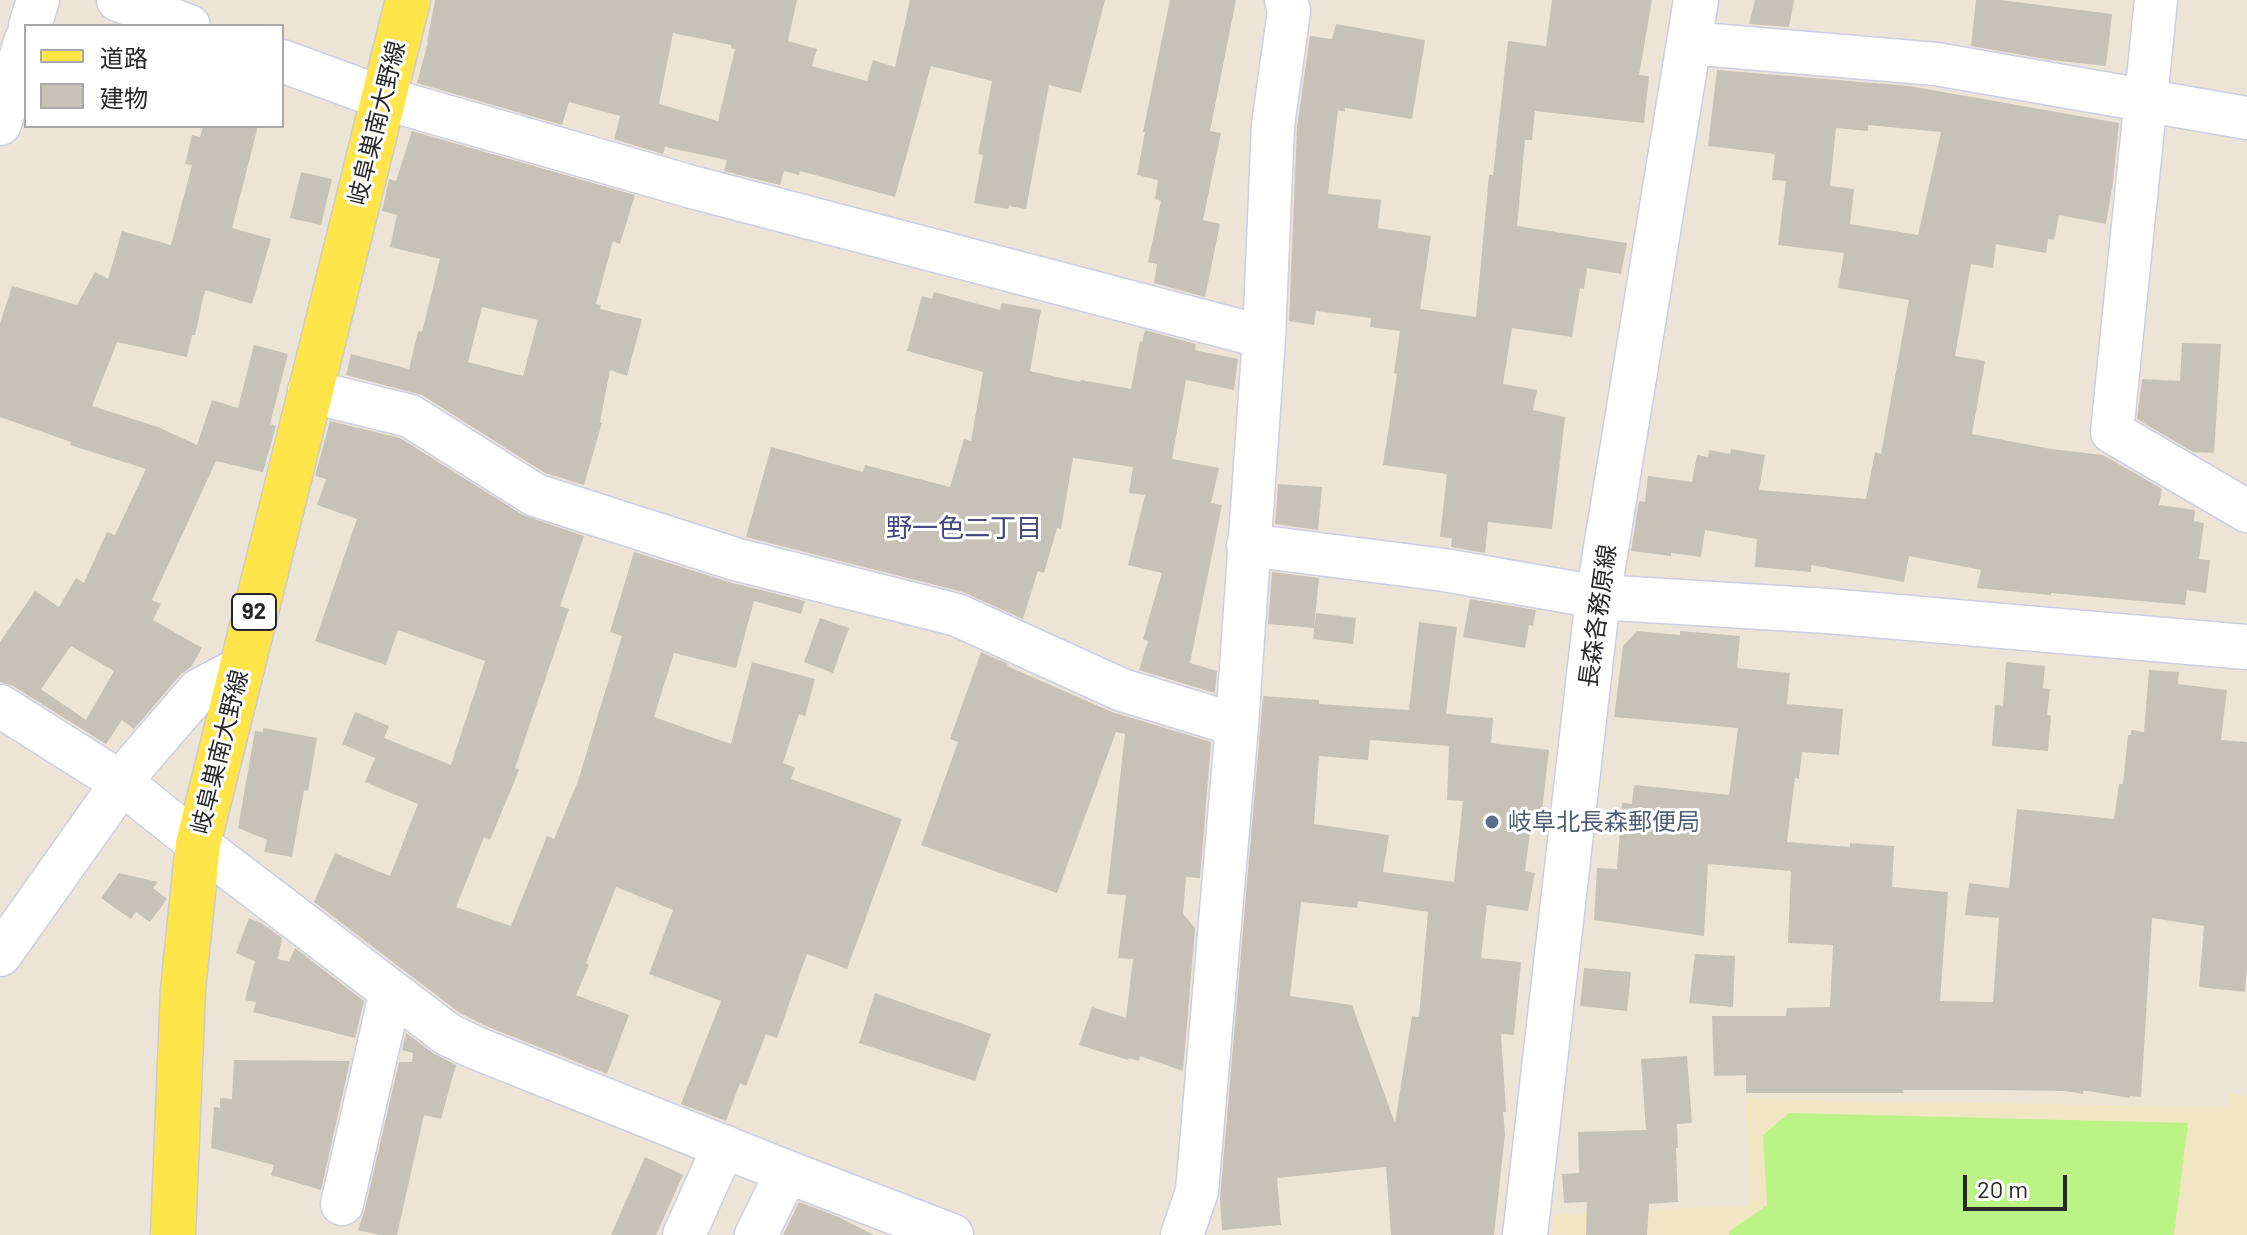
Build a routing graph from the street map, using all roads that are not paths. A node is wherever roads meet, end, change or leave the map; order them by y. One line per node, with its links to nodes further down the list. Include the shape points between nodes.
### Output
1 (38, 0): 7 (street)
2 (118, 0): 8 (street)
3 (408, 0): 12 (main road, 岐阜巣南大野線 / 92)
4 (1286, 0): 16 (street, via 1289,11 1273,125)
5 (1696, 0): 9 (main road, 長森各務原線)
6 (2156, 0): 13 (street)
7 (31, 24)
8 (184, 24)
9 (1689, 43): 13 (street, via 1936,64); 20 (main road, 長森各務原線)
10 (24, 46): 15 (street)
11 (284, 62): 12 (street)
12 (383, 98): 16 (street, via 692,187); 17 (main road, 岐阜巣南大野線 / 92)
13 (2146, 99): 14 (street); 18 (street, via 2112,432)
14 (2247, 118)
15 (0, 124)
16 (1264, 337): 19 (street)
17 (309, 391): 22 (main road, 岐阜巣南大野線 / 92); 24 (street, via 410,416 535,495 735,559 957,615 1122,690)
18 (2247, 511)
19 (1248, 545): 20 (street, via 1444,570); 24 (street)
20 (1598, 597): 21 (main road); 37 (main road, 長森各務原線)
21 (2247, 647)
22 (241, 668): 25 (street, via 199,690); 26 (main road, 岐阜巣南大野線 / 92)
23 (0, 706): 25 (street)
24 (1237, 725): 36 (street, via 1197,1191)
25 (122, 783): 26 (street); 27 (street)
26 (198, 844): 28 (street); 32 (main road, 岐阜巣南大野線 / 92, via 183,990)
27 (0, 955)
28 (391, 991): 29 (street, via 447,1034 476,1048); 31 (street)
29 (724, 1146): 30 (street); 33 (street)
30 (787, 1172): 34 (street); 35 (street)
31 (342, 1204)
32 (173, 1235)
33 (684, 1235)
34 (756, 1235)
35 (952, 1235)
36 (1182, 1235)
37 (1525, 1235)

